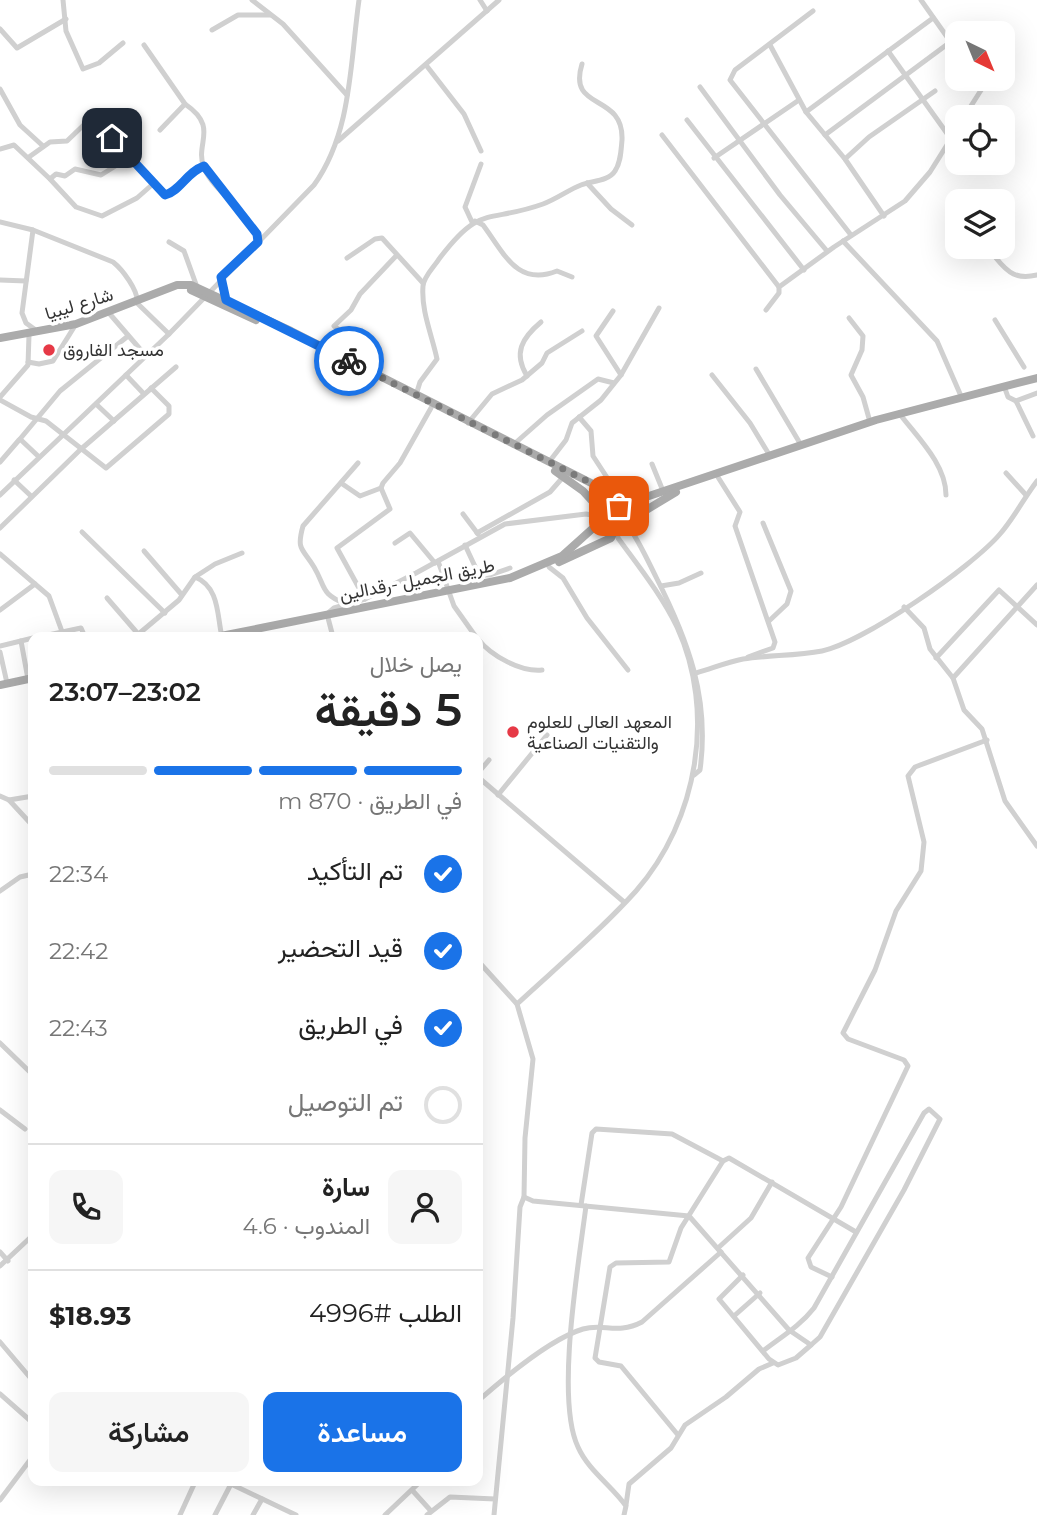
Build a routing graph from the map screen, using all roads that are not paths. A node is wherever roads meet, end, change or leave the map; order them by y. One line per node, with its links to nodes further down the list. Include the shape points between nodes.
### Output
1 (63, 0): 11 (street)
2 (252, 0): 9 (street)
3 (359, 0): 26 (street)
4 (480, 0): 7 (street)
5 (499, 0): 7 (street)
6 (921, 0): 10 (street)
7 (487, 11): 21 (street)
8 (813, 11): 17 (street)
9 (273, 15): 13 (street, via 238,15); 26 (street)
10 (933, 18): 14 (street); 19 (street)
11 (66, 19): 12 (street, via 17,48); 15 (street, via 66,31 84,70)
12 (0, 29)
13 (212, 30)
14 (945, 37)
15 (123, 43)
16 (144, 46): 30 (street)
17 (770, 46): 28 (street); 33 (street, via 736,70 730,80)
18 (945, 46): 22 (street)
19 (888, 51): 22 (street); 31 (street)
20 (582, 64): 54 (street, via 579,79 583,90 593,102 615,113 622,127 615,171)
21 (426, 65): 36 (street); 44 (street, via 464,114)
22 (905, 76): 29 (street); 38 (street)
23 (700, 88): 39 (street)
24 (0, 89): 27 (street)
25 (935, 91): 29 (street)
26 (347, 95): 40 (street)
27 (2, 100): 41 (street)
28 (799, 100): 31 (street); 33 (street)
29 (922, 100): 35 (street); 49 (street)
30 (185, 104): 34 (street); 51 (street, via 201,119)
31 (806, 112): 38 (street)
32 (687, 120): 48 (street)
33 (765, 124): 39 (street); 60 (street)
34 (160, 130)
35 (945, 131)
36 (348, 134): 40 (street); 45 (street)
37 (662, 135): 76 (street)
38 (825, 135): 49 (street)
39 (739, 141): 48 (street); 64 (street)
40 (337, 142): 45 (street)
41 (43, 146): 46 (street); 47 (street, via 67,141 92,117)
42 (945, 148): 55 (street, via 918,187)
43 (0, 149): 46 (street, via 15,145)
44 (481, 151)
45 (332, 153): 63 (street, via 307,195)
46 (29, 157): 52 (street)
47 (130, 157): 52 (street, via 101,176 75,169); 53 (street)
48 (714, 158): 68 (street)
49 (845, 159): 55 (street)
50 (481, 164): 56 (street, via 465,207)
51 (204, 166): 53 (street, via 167,196); 63 (street, via 250,222)
52 (50, 179): 53 (street, via 76,208 102,216)
53 (154, 183)
54 (587, 183): 56 (street, via 543,204); 58 (street)
55 (884, 216): 60 (street)
56 (473, 221): 71 (street, via 483,225 519,271 537,277 557,271); 74 (street, via 451,241)
57 (0, 222): 59 (street)
58 (632, 225)
59 (33, 230): 73 (street); 80 (street, via 113,262)
60 (851, 235): 61 (street)
61 (843, 241): 64 (street); 111 (street, via 937,341)
62 (169, 242): 75 (street, via 184,251)
63 (258, 242): 70 (street)
64 (827, 251): 68 (street)
65 (396, 256): 66 (street, via 380,238); 74 (street); 96 (street, via 334,326 351,340)
66 (347, 258)
67 (997, 259): 69 (street, via 1011,275)
68 (804, 270): 76 (street)
69 (1037, 275)
70 (221, 277): 78 (street); 79 (street)
71 (572, 277)
72 (0, 280): 73 (street)
73 (26, 281): 90 (street, via 22,313 27,324)
74 (423, 284): 110 (street, via 426,321 437,359)
75 (197, 287): 77 (main road, via 184,284); 78 (main road)
76 (779, 287): 82 (street)
77 (164, 291): 78 (main road); 80 (main road, شارع ليبيا)
78 (205, 294): 79 (main road); 91 (street); 115 (main road)
79 (226, 300): 96 (main road)
80 (138, 303): 84 (main road, شارع ليبيا); 91 (street)
81 (659, 308): 101 (street)
82 (766, 310)
83 (613, 311): 101 (street, via 596,335)
84 (108, 313): 88 (main road, شارع ليبيا); 93 (street)
85 (849, 318): 121 (street, via 863,336 851,375)
86 (995, 320): 104 (street)
87 (541, 321): 103 (street, via 521,344 519,358)
88 (76, 324): 90 (main road, شارع ليبيا); 97 (street, via 53,361)
89 (582, 331): 103 (street, via 547,353)
90 (39, 332): 92 (main road, شارع ليبيا)
91 (169, 334): 95 (street)
92 (29, 335): 94 (main road, شارع ليبيا); 97 (street)
93 (128, 336): 95 (street); 118 (street, via 71,382)
94 (0, 338)
95 (146, 356): 100 (street)
96 (348, 360): 110 (main road)
97 (29, 362): 112 (street)
98 (176, 368): 107 (street)
99 (756, 369): 126 (street)
100 (126, 375): 109 (street); 114 (street)
101 (621, 375): 105 (street)
102 (712, 375): 129 (street)
103 (527, 376): 120 (street, via 492,394)
104 (1036, 379): 106 (main road)
105 (614, 383): 117 (street); 125 (street, via 598,379)
106 (1004, 386): 111 (main road); 113 (street, via 1008,397)
107 (151, 388): 109 (street); 127 (street, via 169,406 169,414 111,466 102,468)
108 (1037, 393): 113 (street)
109 (144, 394): 119 (street)
110 (416, 395): 120 (main road)
111 (961, 396): 116 (main road)
112 (0, 398): 118 (street)
113 (1016, 401): 123 (street)
114 (96, 404): 119 (street); 122 (street)
115 (432, 408): 133 (main road); 140 (street)
116 (899, 413): 121 (main road); 144 (street, via 941,469)
117 (579, 418): 133 (street, via 551,457); 141 (street, via 591,431 593,456 608,479)
118 (35, 419): 122 (street, via 46,421); 124 (street)
119 (114, 421): 127 (street)
120 (468, 422): 125 (main road)
121 (870, 422): 126 (main road)
122 (62, 434): 127 (street); 128 (street)
123 (1033, 436)
124 (19, 440): 128 (street); 130 (street)
125 (513, 445): 133 (main road)
126 (801, 445): 129 (main road)
127 (80, 450): 146 (street)
128 (38, 456): 137 (street)
129 (770, 456): 135 (main road)
130 (0, 462)
131 (358, 463): 139 (street)
132 (652, 464): 142 (street)
133 (552, 467): 136 (main road); 141 (main road)
134 (1006, 473): 145 (street)
135 (718, 475): 142 (main road, طريق الجميل -رقدالين); 153 (main road, طريق الجميل -رقدالين, via 667,496); 183 (street, via 740,512 735,526)
136 (564, 477): 148 (main road); 159 (street, via 550,492)
137 (14, 480): 143 (street); 146 (street)
138 (1037, 481): 145 (street)
139 (341, 483): 140 (street, via 360,496); 177 (street, via 303,526 300,547 325,593)
140 (381, 488): 176 (street, via 390,509 337,548)
141 (601, 488): 147 (main road); 149 (main road)
142 (663, 491): 147 (main road, طريق الجميل -رقدالين)
143 (0, 495)
144 (946, 495)
145 (1026, 495): 179 (street, via 999,536 930,593)
146 (31, 496): 155 (street)
147 (640, 499): 149 (main road, طريق الجميل -رقدالين)
148 (595, 504): 151 (main road); 152 (main road)
149 (621, 510): 152 (main road, طريق الجميل -رقدالين, via 613,511); 153 (main road)
150 (463, 514): 159 (street)
151 (597, 516): 156 (main road); 159 (street, via 512,522)
152 (608, 519): 156 (main road, طريق الجميل -رقدالين); 157 (main road)
153 (628, 523): 157 (main road, طريق الجميل -رقدالين); 171 (street)
154 (763, 523): 183 (street, via 790,591 787,604)
155 (0, 528)
156 (591, 530): 173 (main road, طريق الجميل -رقدالين, via 562,556 537,568)
157 (616, 530): 166 (main road, طريق الجميل -رقدالين, via 611,538); 185 (street)
158 (82, 532): 181 (street)
159 (478, 535): 161 (street)
160 (395, 543): 165 (street, via 410,533)
161 (465, 545): 165 (street); 167 (street, via 479,575)
162 (144, 551): 174 (street)
163 (242, 552): 169 (street)
164 (0, 554): 170 (street)
165 (436, 562): 173 (street); 176 (street)
166 (549, 567): 173 (main road, طريق الجميل -رقدالين, via 510,582); 203 (street, via 563,578)
167 (510, 568)
168 (701, 573): 171 (street)
169 (195, 577): 174 (street); 189 (street, via 207,584)
170 (35, 584): 180 (street); 186 (street, via 50,596)
171 (661, 586): 185 (street)
172 (1037, 586): 178 (street)
173 (450, 593): 182 (main road, طريق الجميل -رقدالين); 193 (street)
174 (182, 595): 181 (street)
175 (107, 598): 187 (street)
176 (365, 598): 177 (street)
177 (347, 604): 182 (street, via 334,608)
178 (1018, 605): 184 (street); 199 (street, via 999,590); 205 (street)
179 (904, 607): 199 (street, via 924,628); 200 (street, via 875,629 825,650)
180 (0, 610)
181 (165, 613): 188 (street)
182 (328, 616): 190 (main road, طريق الجميل -رقدالين); 191 (main road, طريق الجميل -رقدالين); 192 (street)
183 (769, 621): 200 (street, via 774,647)
184 (1037, 625)
185 (679, 627): 204 (street); 212 (street, via 696,699)
186 (62, 632)
187 (134, 632)
188 (142, 632)
189 (222, 632)
190 (244, 632)
191 (261, 632)
192 (332, 632)
193 (472, 632)
194 (28, 639): 195 (street)
195 (21, 641): 197 (street); 201 (street)
196 (483, 643): 202 (street, via 498,657 529,671)
197 (0, 646)
198 (0, 652): 207 (street)
199 (936, 658): 205 (street)
200 (742, 659): 204 (street)
201 (28, 666)
202 (542, 670)
203 (628, 670)
204 (696, 673): 212 (street, via 703,735 700,770)
205 (953, 678): 209 (street, via 962,707)
206 (28, 681): 207 (main road)
207 (2, 685)
208 (547, 735): 214 (street)
209 (987, 740): 219 (street, via 1005,801); 234 (street, via 915,767 908,776 923,842 921,871 896,911 875,970 843,1033 848,1040 904,1060 908,1066)
210 (489, 760): 211 (street)
211 (483, 768)
212 (693, 775): 222 (street, via 662,852)
213 (483, 780): 214 (street)
214 (498, 795): 222 (street)
215 (0, 796): 217 (street)
216 (28, 797): 217 (street)
217 (9, 800): 218 (street)
218 (28, 821)
219 (1037, 846)
220 (28, 875): 221 (street)
221 (0, 891)
222 (624, 902): 224 (street)
223 (483, 967): 224 (street)
224 (517, 1004): 231 (street, via 533,1059)
225 (0, 1045): 226 (street)
226 (28, 1072)
227 (0, 1110): 228 (street)
228 (25, 1129)
229 (723, 1161): 230 (street, via 733,1159); 232 (street, via 672,1134 596,1129); 233 (street)
230 (772, 1182): 234 (street); 237 (street, via 751,1218)
231 (524, 1197): 232 (street, via 533,1202); 252 (street)
232 (584, 1205): 233 (street); 247 (street)
233 (689, 1216): 237 (street); 245 (street, via 669,1262 610,1267)
234 (833, 1220): 235 (street); 242 (street, via 808,1258 811,1267)
235 (856, 1233): 242 (street); 249 (street, via 926,1110 936,1112 940,1119 904,1190 820,1337)
236 (28, 1240): 239 (street)
237 (720, 1250): 241 (street); 245 (street, via 642,1322 629,1329)
238 (0, 1252): 239 (street)
239 (8, 1261): 240 (street)
240 (0, 1266)
241 (743, 1275): 243 (street); 244 (street, via 719,1294)
242 (832, 1277): 246 (street, via 803,1323)
243 (760, 1293): 244 (street); 246 (street)
244 (734, 1316): 250 (street)
245 (599, 1328): 247 (street); 257 (street, via 597,1360 621,1366)
246 (789, 1330): 249 (street); 250 (street)
247 (572, 1334): 252 (street); 267 (street, via 567,1394 574,1438 586,1460)
248 (0, 1342): 253 (street)
249 (810, 1345): 251 (street, via 786,1363)
250 (763, 1351): 251 (street)
251 (774, 1363): 257 (street, via 696,1414)
252 (508, 1374): 255 (street); 265 (street)
253 (28, 1375)
254 (0, 1394): 256 (street)
255 (483, 1396)
256 (28, 1419)
257 (678, 1435): 267 (street, via 671,1448 629,1484)
258 (28, 1463): 266 (street)
259 (193, 1486): 269 (street)
260 (226, 1486): 270 (street)
261 (236, 1486): 264 (street)
262 (416, 1486): 263 (street)
263 (412, 1490): 268 (street); 273 (street)
264 (262, 1499): 271 (street); 272 (street)
265 (495, 1499): 268 (street, via 450,1497); 274 (street)
266 (0, 1500)
267 (626, 1506): 275 (street)
268 (429, 1513)
269 (180, 1515)
270 (215, 1515)
271 (253, 1515)
272 (296, 1515)
273 (385, 1515)
274 (494, 1515)
275 (624, 1515)

